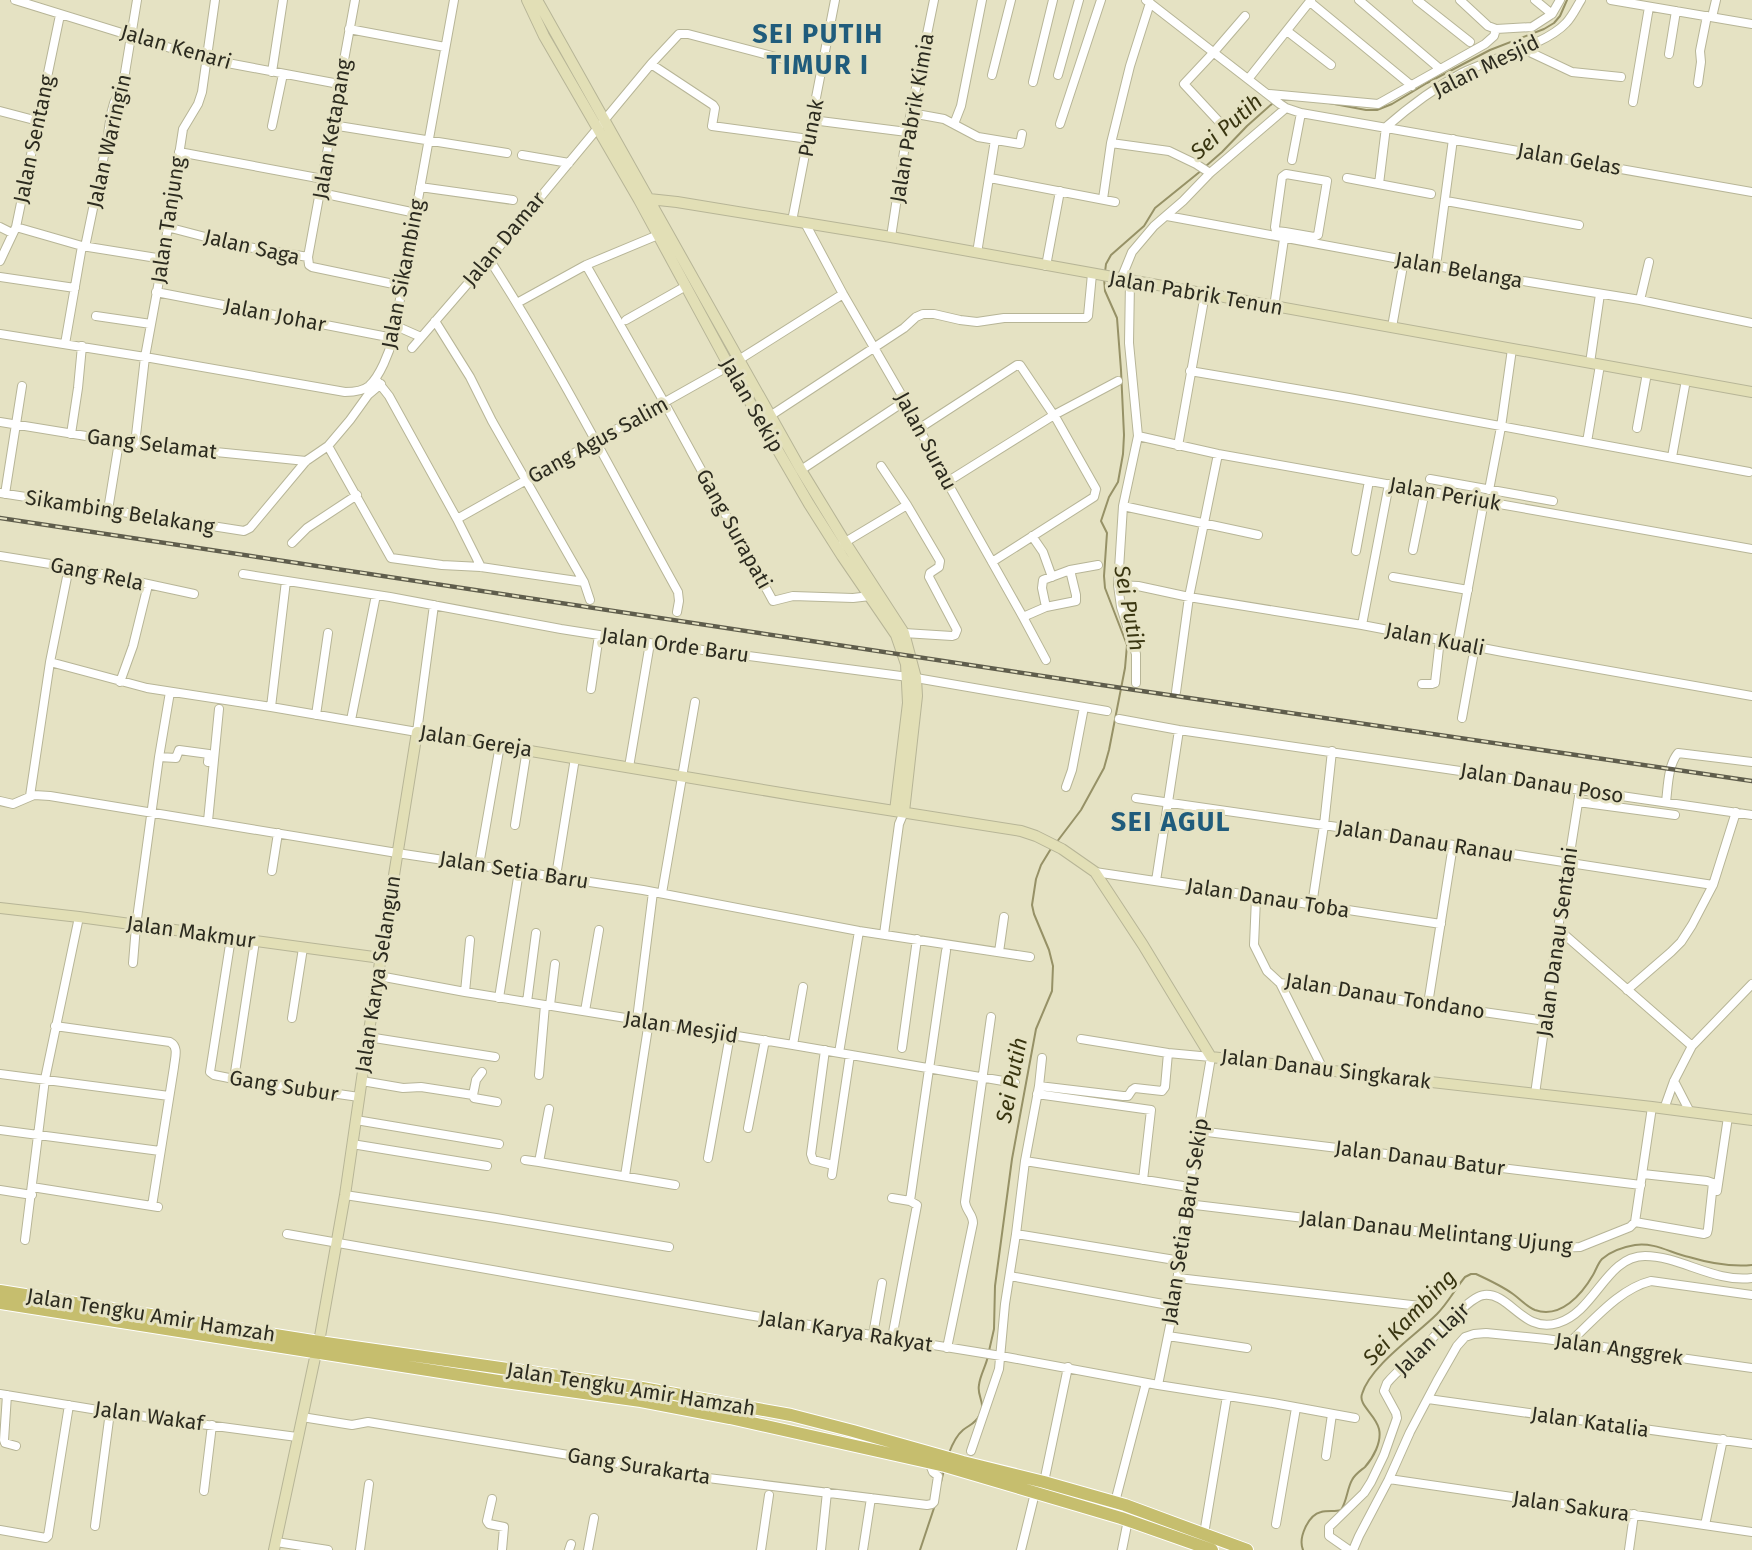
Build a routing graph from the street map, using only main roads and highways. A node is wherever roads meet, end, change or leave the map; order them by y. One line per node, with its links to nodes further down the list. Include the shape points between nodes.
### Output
1 (0, 1291): 3 (main road, Jalan Tengku Amir Hamzah)
2 (0, 1303): 3 (main road, Jalan Tengku Amir Hamzah)
3 (74, 1309): 4 (main road, Jalan Tengku Amir Hamzah)
4 (317, 1348): 5 (main road, Jalan Tengku Amir Hamzah); 7 (main road, Jalan Tengku Amir Hamzah)
5 (558, 1376): 6 (main road, Jalan Tengku Amir Hamzah); 7 (main road)
6 (642, 1388): 8 (main road); 9 (main road, Jalan Tengku Amir Hamzah, via 791,1415 853,1431)
7 (556, 1390): 8 (main road, Jalan Tengku Amir Hamzah)
8 (641, 1401): 9 (main road, Jalan Tengku Amir Hamzah)
9 (934, 1465): 10 (main road, Jalan Tengku Amir Hamzah)
10 (962, 1467): 11 (main road, Jalan Tengku Amir Hamzah, via 1035,1492); 11 (main road, Jalan Tengku Amir Hamzah, via 1044,1482)
11 (1122, 1511): 12 (main road, Jalan Tengku Amir Hamzah)
12 (1205, 1545): 13 (main road, Jalan Tengku Amir Hamzah)
13 (1247, 1550)

